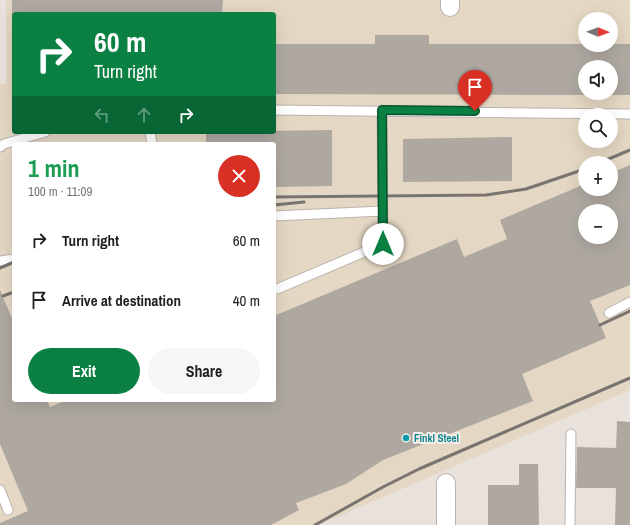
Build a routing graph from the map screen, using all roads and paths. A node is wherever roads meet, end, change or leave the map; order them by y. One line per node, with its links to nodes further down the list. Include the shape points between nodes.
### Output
1 (276, 110): 2 (lane)
2 (382, 110): 3 (lane); 6 (lane)
3 (630, 114)
4 (38, 134): 5 (lane)
5 (0, 147)
6 (383, 211): 7 (lane); 10 (lane, via 383,244)
7 (276, 216)
8 (12, 259): 9 (lane)
9 (0, 261)
10 (277, 289)
11 (630, 302): 12 (lane)
12 (608, 313)
13 (571, 434): 18 (lane)
14 (446, 483): 17 (street)
15 (0, 490): 16 (lane)
16 (8, 510)
17 (446, 525)
18 (570, 525)

